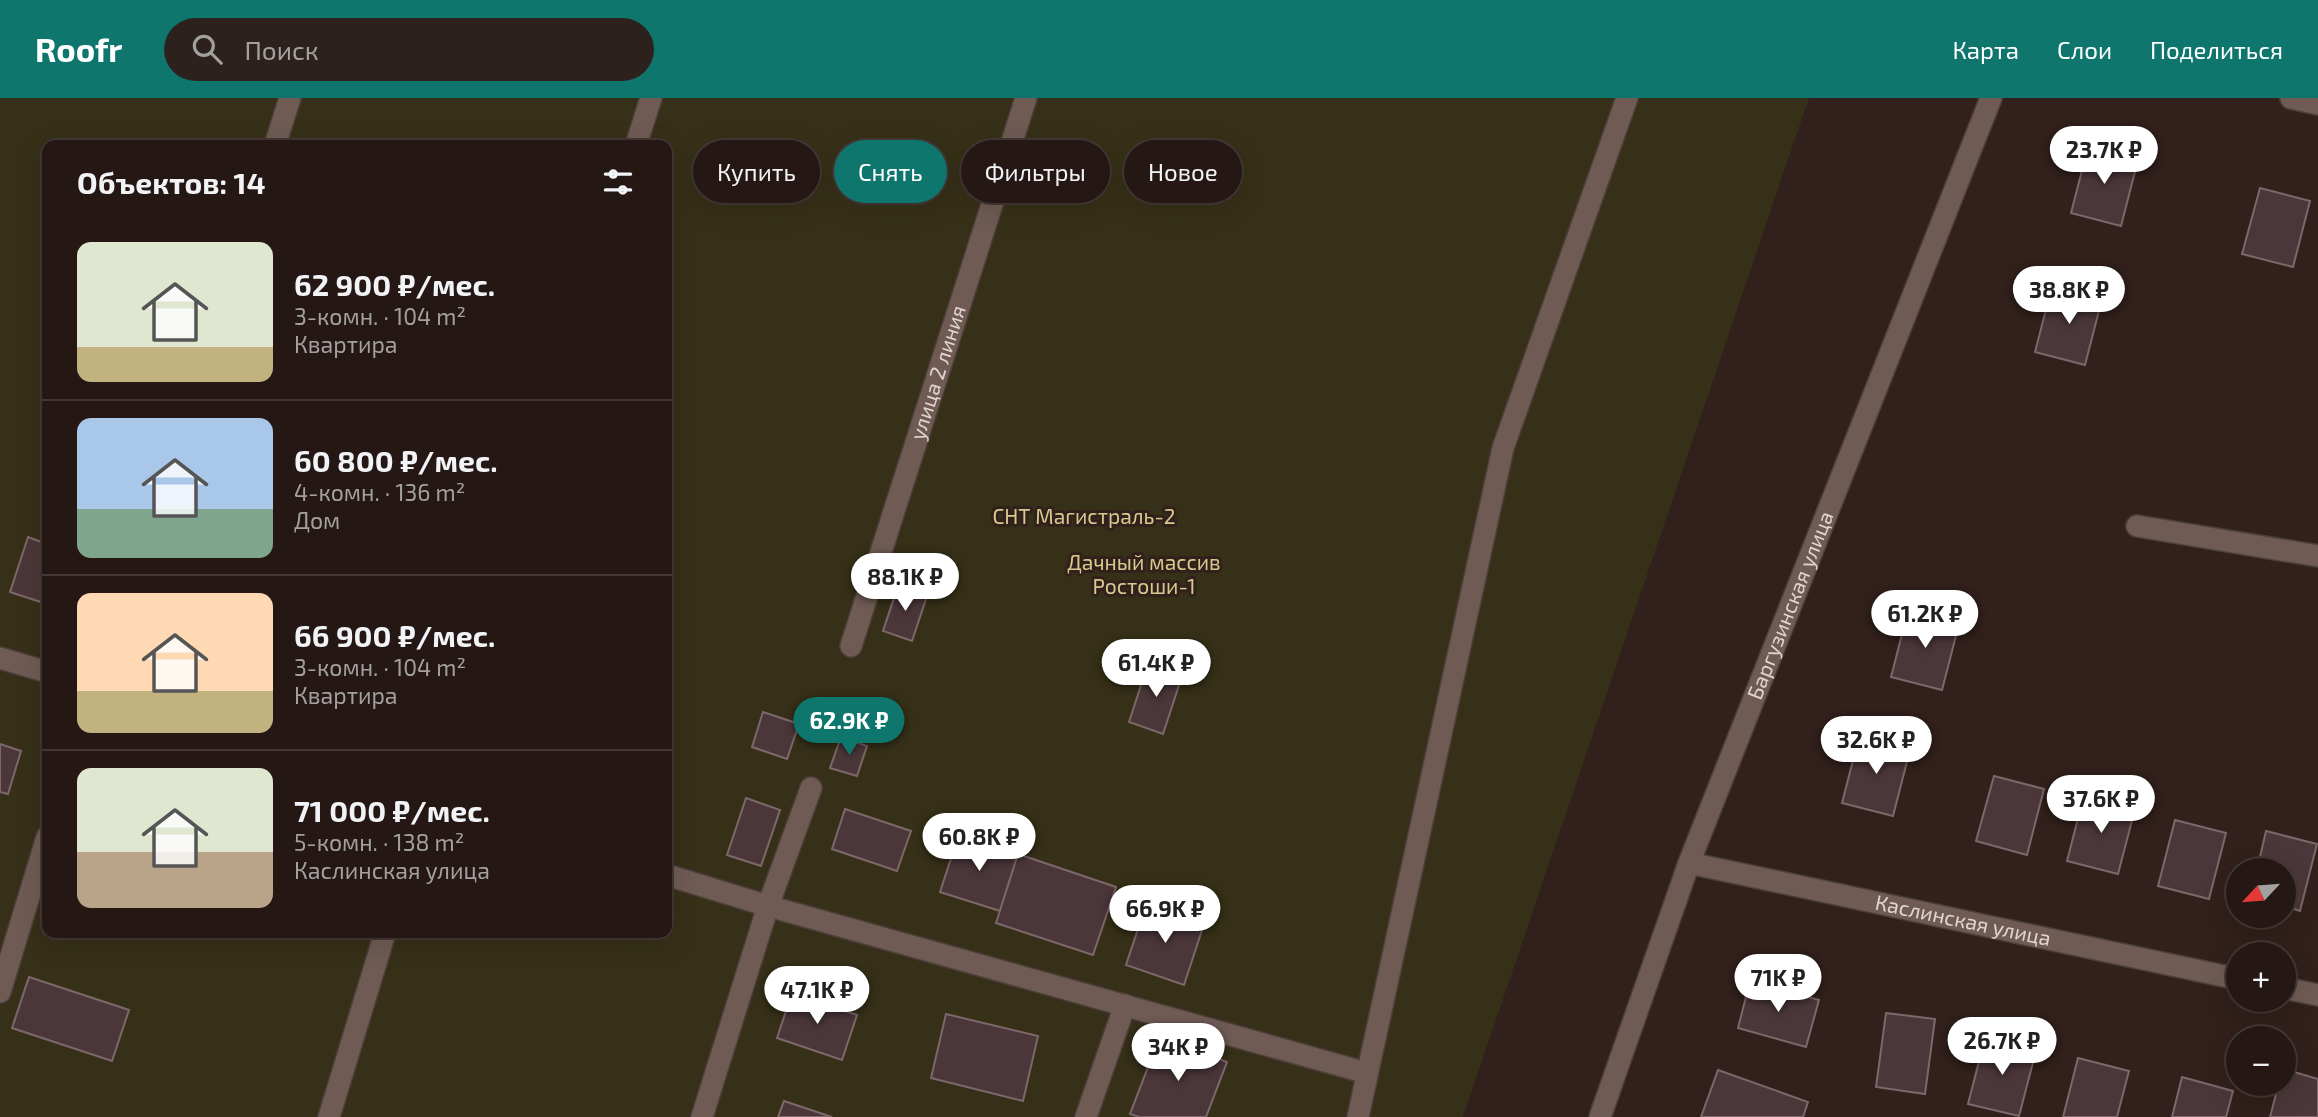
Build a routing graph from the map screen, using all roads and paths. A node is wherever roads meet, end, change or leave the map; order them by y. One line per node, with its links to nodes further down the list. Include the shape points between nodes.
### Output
1 (290, 98): 8 (street)
2 (651, 98): 9 (street)
3 (1026, 98): 12 (street, улица 2 линия)
4 (1991, 98): 17 (street, Баргузинская улица)
5 (2291, 98): 7 (street)
6 (1622, 99): 26 (street, via 1503,448)
7 (2318, 104)
8 (277, 140)
9 (638, 140)
10 (2137, 526): 11 (street)
11 (2318, 556)
12 (851, 646)
13 (0, 658): 14 (street)
14 (42, 671)
15 (811, 788): 19 (street)
16 (42, 854): 23 (street)
17 (1689, 863): 21 (street, Каслинская улица); 31 (street, Баргузинская улица)
18 (672, 877): 19 (street)
19 (768, 906): 25 (street); 28 (street)
20 (383, 938): 27 (street)
21 (2226, 976)
22 (2296, 990): 24 (street)
23 (0, 992)
24 (2318, 995)
25 (1125, 1005): 26 (street); 29 (street)
26 (1367, 1073): 30 (street)
27 (329, 1117)
28 (702, 1117)
29 (1086, 1117)
30 (1358, 1117)
31 (1600, 1117)

